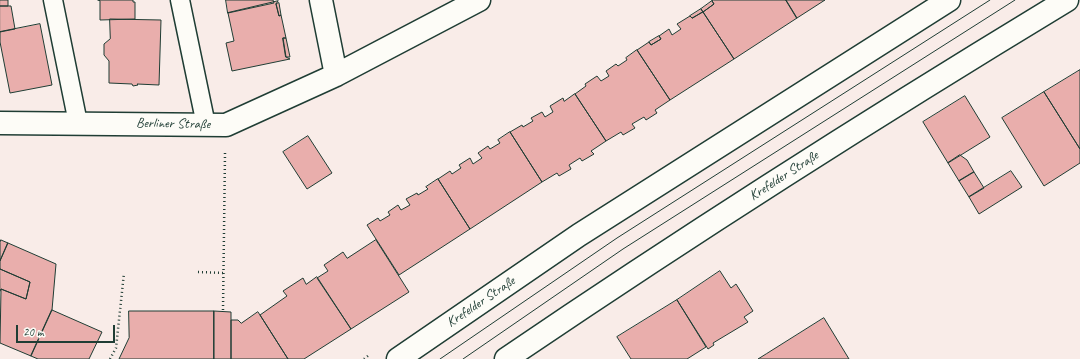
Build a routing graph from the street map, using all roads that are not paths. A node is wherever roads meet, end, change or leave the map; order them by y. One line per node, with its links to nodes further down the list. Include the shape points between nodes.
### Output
1 (53, 0): 9 (lane)
2 (180, 0): 10 (lane)
3 (321, 0): 7 (main road)
4 (479, 0): 7 (main road, Berliner Straße)
5 (949, 0): 11 (main road, Krefelder Straße, via 578,235)
6 (1067, 0): 12 (main road, Krefelder Straße, via 922,87 618,283)
7 (336, 75): 10 (main road, Berliner Straße)
8 (0, 122): 9 (main road, Berliner Straße)
9 (78, 123): 10 (main road, Berliner Straße)
10 (216, 125)
11 (398, 359)
12 (506, 359)

